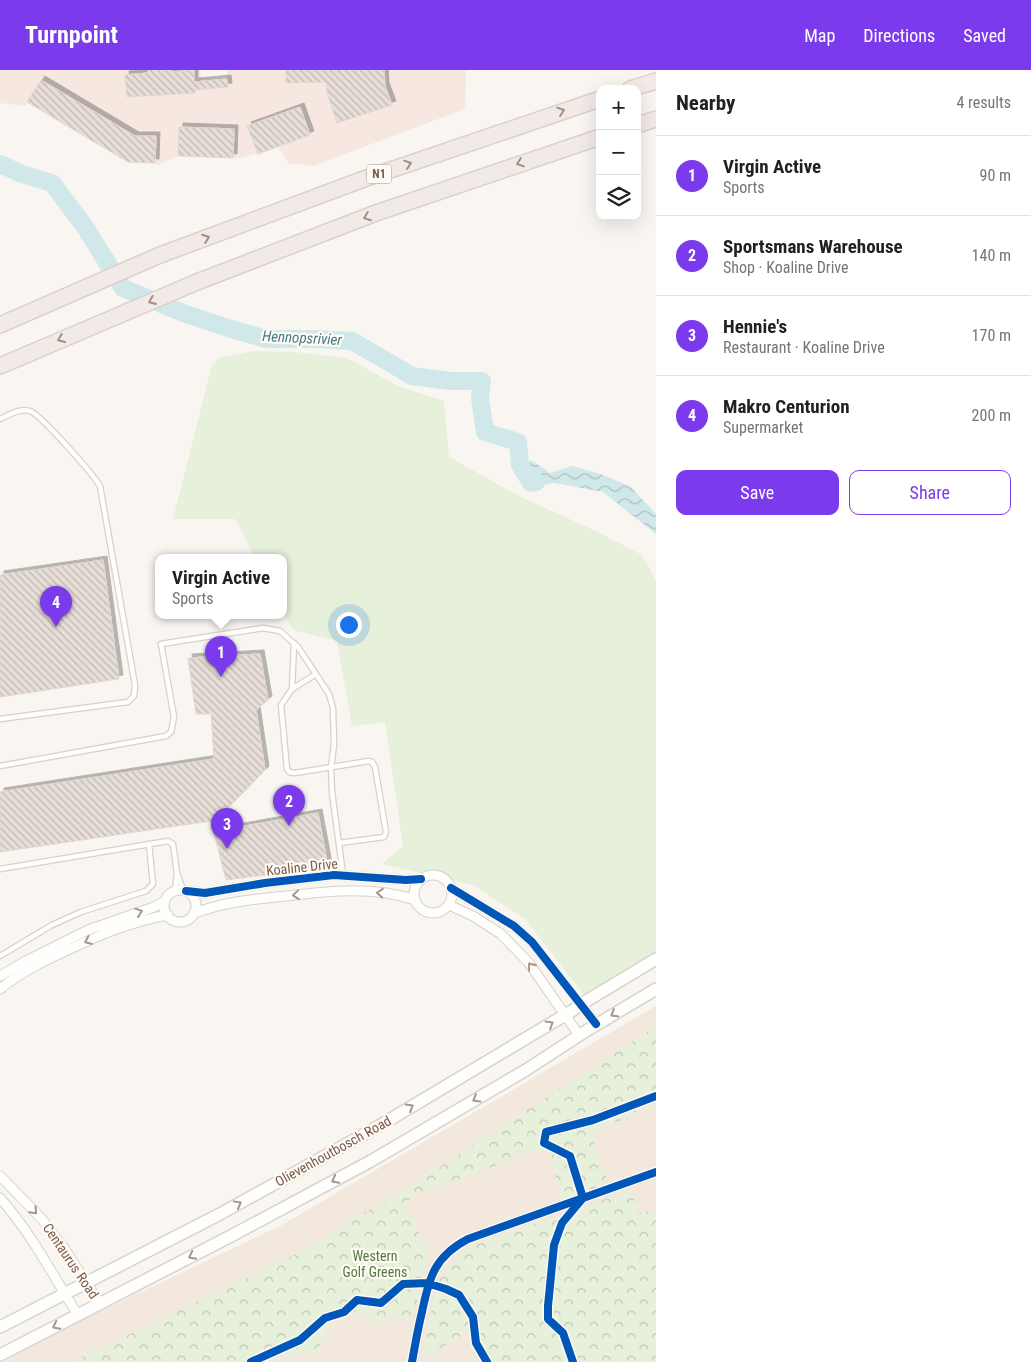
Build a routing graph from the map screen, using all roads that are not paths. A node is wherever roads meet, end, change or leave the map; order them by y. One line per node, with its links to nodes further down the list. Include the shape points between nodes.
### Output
1 (656, 81): 2 (highway)
2 (641, 86)
3 (596, 99): 7 (highway, N1, one-way to 3, via 160,255)
4 (656, 120): 5 (highway)
5 (641, 124)
6 (596, 138): 8 (highway, one-way to 8, via 376,213 197,282)
7 (0, 325)
8 (0, 366)
9 (0, 419): 13 (lane, via 22,410 33,413 75,455 100,486 135,685 134,696 128,702)
10 (294, 642): 11 (lane); 12 (lane); 14 (lane, via 280,631 263,628 161,644 174,717 172,732 166,736)
11 (316, 674): 12 (lane); 15 (lane, via 329,694 333,708)
12 (292, 689): 15 (lane, via 280,708 288,772)
13 (0, 720)
14 (0, 766)
15 (331, 767): 16 (lane); 16 (lane, via 372,762 386,832 384,837)
16 (339, 843): 20 (lane)
17 (149, 844): 18 (lane); 19 (lane, via 172,842); 30 (lane, via 153,884 146,891 81,912)
18 (0, 869)
19 (177, 873): 23 (lane); 23 (lane)
20 (343, 875): 21 (street, Koaline Drive); 23 (street, Koaline Drive, via 204,893); 24 (street)
21 (421, 879): 22 (street, Koaline Drive, via 439,875); 25 (street, via 414,891)
22 (451, 888): 27 (street, via 453,897); 35 (street, Koaline Drive, via 514,926 532,942)
23 (181, 891): 26 (street, via 167,896); 28 (street, via 194,899)
24 (344, 891): 25 (street, Koaline Drive, one-way to 24, via 399,895); 28 (street, Koaline Drive, one-way to 28, via 262,898 209,907)
25 (415, 900): 27 (street, Koaline Drive, via 428,912 437,913)
26 (165, 901): 29 (street); 32 (street, one-way to 26, via 88,930)
27 (449, 906): 36 (street, one-way to 27, via 529,963 501,934 473,916)
28 (193, 914): 29 (street, via 181,921)
29 (168, 916): 33 (street, one-way to 33, via 148,918 113,930 40,963)
30 (0, 956)
31 (656, 959): 35 (main road, Olievenhoutbosch Road)
32 (0, 976)
33 (0, 989)
34 (656, 989): 37 (main road, Olievenhoutbosch Road, one-way to 37)
35 (582, 1005): 36 (main road, Olievenhoutbosch Road); 37 (street, Koaline Drive)
36 (566, 1015): 38 (street); 42 (main road, Olievenhoutbosch Road, one-way to 36, via 220,1214)
37 (596, 1024): 38 (main road, Olievenhoutbosch Road)
38 (579, 1035): 44 (main road, Olievenhoutbosch Road, one-way to 44, via 371,1161)
39 (656, 1172): 48 (street, via 468,1239 449,1251 427,1283)
40 (0, 1176): 42 (street, Centaurus Road, one-way to 42, via 42,1219)
41 (0, 1198): 43 (street, Centaurus Road, via 16,1216)
42 (86, 1281): 43 (main road, Olievenhoutbosch Road); 44 (street, Centaurus Road)
43 (64, 1293): 45 (street, Centaurus Road); 46 (main road, Olievenhoutbosch Road)
44 (100, 1304): 45 (main road, Olievenhoutbosch Road)
45 (78, 1316): 47 (main road, Olievenhoutbosch Road, one-way to 47)
46 (0, 1327)
47 (0, 1355)
48 (412, 1362)

